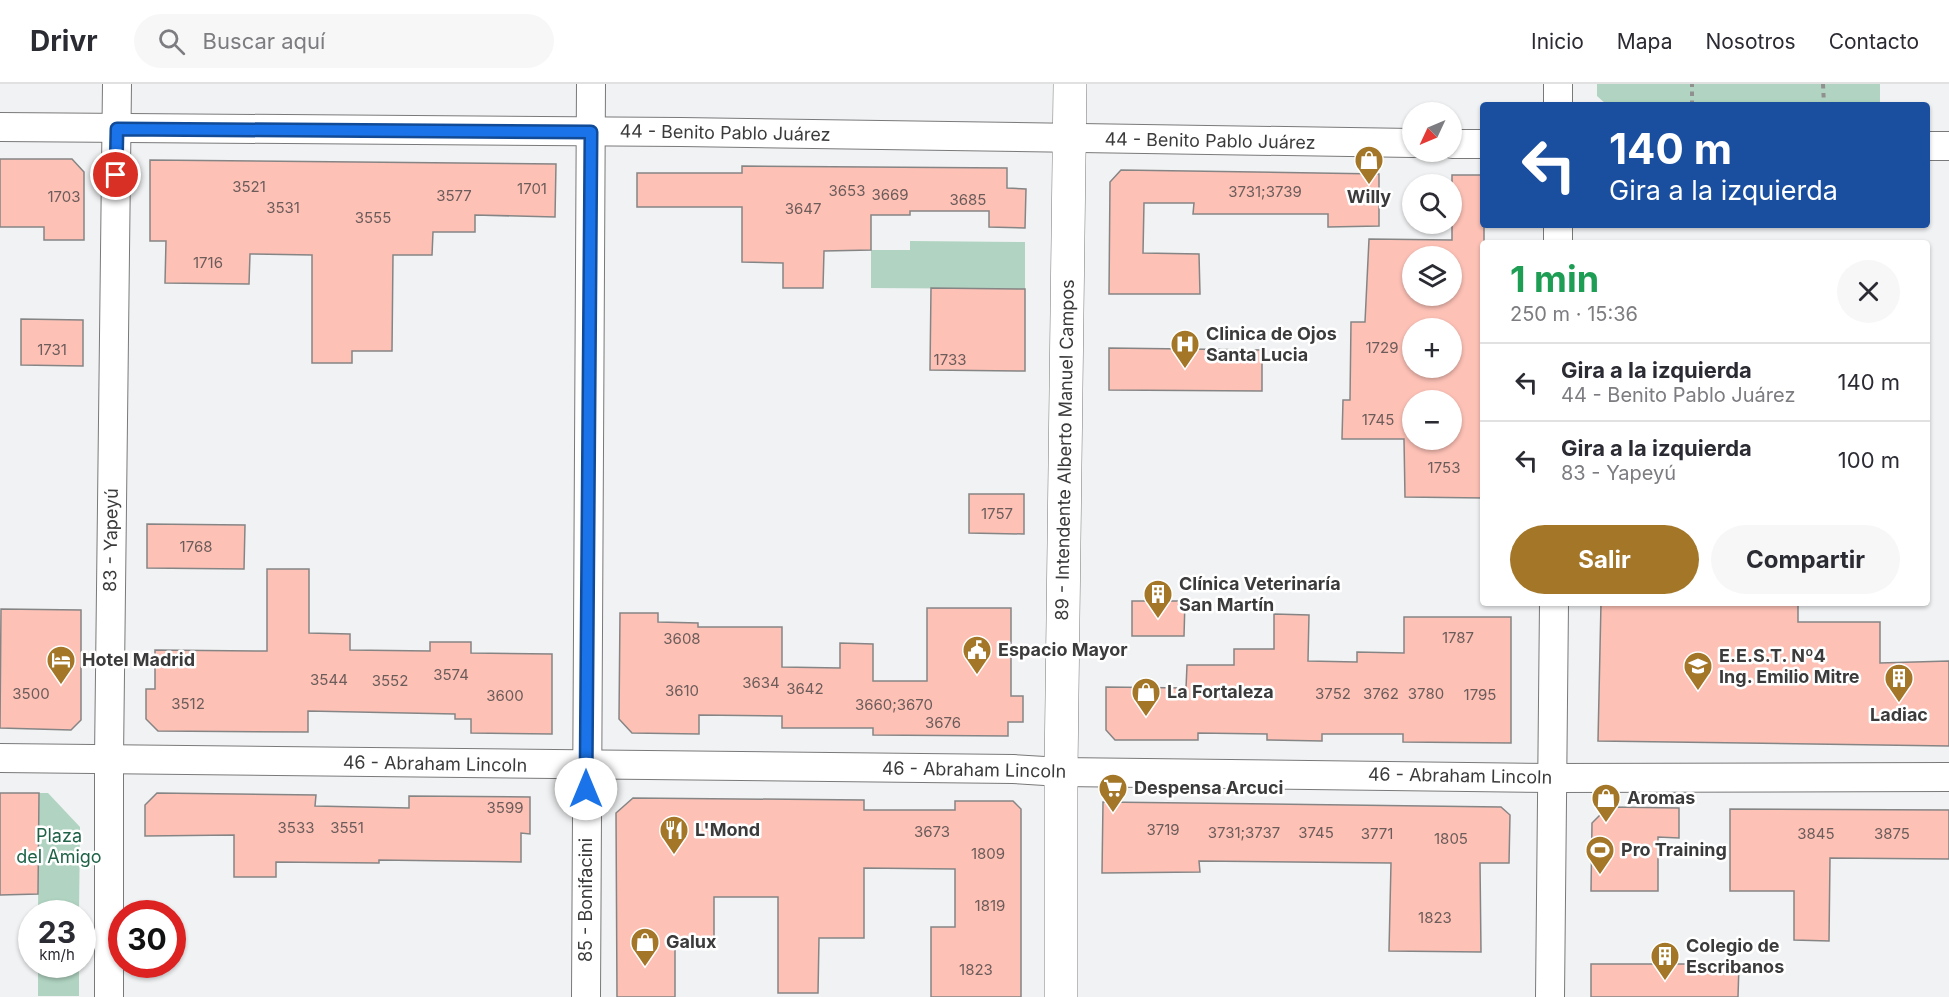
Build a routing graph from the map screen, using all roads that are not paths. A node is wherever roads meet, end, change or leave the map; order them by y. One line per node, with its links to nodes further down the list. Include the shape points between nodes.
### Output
1 (117, 84): 7 (street, 83 - Yapeyú)
2 (591, 84): 8 (street, 85 - Bonifacini)
3 (1070, 84): 9 (street, 89 - Intendente Alberto Manuel Campos)
4 (1558, 84): 5 (street)
5 (1558, 102)
6 (0, 128): 7 (street, 44 - Benito Pablo Juárez)
7 (117, 129): 8 (street, 44 - Benito Pablo Juárez); 17 (street, 83 - Yapeyú)
8 (591, 132): 9 (street, 44 - Benito Pablo Juárez); 18 (street, 85 - Bonifacini)
9 (1069, 139): 10 (street, 44 - Benito Pablo Juárez); 19 (street, 89 - Intendente Alberto Manuel Campos)
10 (1402, 143)
11 (1462, 144): 12 (street)
12 (1480, 144)
13 (1930, 146): 14 (street)
14 (1949, 146)
15 (1554, 606): 20 (street)
16 (0, 758): 17 (street, 46 - Abraham Lincoln)
17 (109, 758): 18 (street, 46 - Abraham Lincoln); 22 (street, 83 - Yapeyú)
18 (586, 766): 19 (street, 46 - Abraham Lincoln); 23 (street, 85 - Bonifacini)
19 (1061, 772): 20 (street, 46 - Abraham Lincoln); 24 (street, 89 - Intendente Alberto Manuel Campos)
20 (1553, 777): 21 (street, 46 - Abraham Lincoln); 25 (street)
21 (1949, 777)
22 (109, 997)
23 (586, 997)
24 (1061, 997)
25 (1550, 997)

